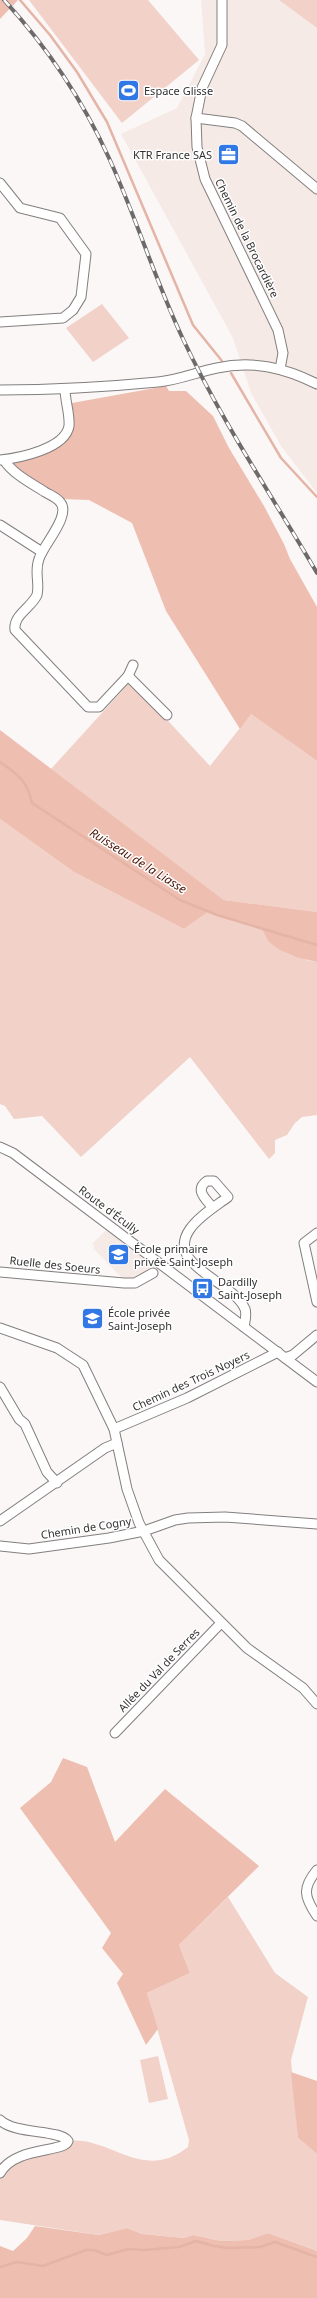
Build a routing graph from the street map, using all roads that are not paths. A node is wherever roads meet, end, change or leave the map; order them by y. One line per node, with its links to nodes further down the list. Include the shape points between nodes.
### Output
1 (222, 0): 2 (street, Chemin de la Brocardière, via 222,45 202,88)
2 (196, 118): 4 (street, via 242,126); 6 (street, Chemin de la Brocardière, via 199,163 278,330 282,348)
3 (0, 183): 5 (street, via 20,208 60,218 86,254 81,297 73,310 63,318)
4 (317, 189)
5 (0, 322)
6 (280, 369): 7 (street); 8 (street, via 264,365 233,365 167,381)
7 (317, 384)
8 (65, 389): 9 (street); 10 (street, via 69,426 62,439 39,451)
9 (0, 390)
10 (2, 460): 13 (street, via 62,505 60,522)
11 (3, 527): 12 (street); 13 (street)
12 (0, 538)
13 (42, 552): 15 (street, via 35,573 37,595 14,625 18,636 88,707 99,707)
14 (133, 665): 15 (street)
15 (128, 676): 16 (street)
16 (167, 715)
17 (0, 1142): 19 (street)
18 (0, 1146): 19 (street, Route d'Écully)
19 (13, 1153): 25 (street, Route d'Écully)
20 (213, 1208): 25 (street, via 191,1227 184,1249 188,1258 197,1267 242,1302 246,1310)
21 (317, 1232): 24 (street, via 304,1243)
22 (0, 1272): 23 (street, Ruelle des Soeurs, via 135,1283)
23 (153, 1273)
24 (317, 1302)
25 (244, 1327): 28 (street, Route d'Écully)
26 (0, 1328): 31 (street, via 57,1348 83,1365)
27 (317, 1335): 28 (street, Chemin des Trois Noyers, via 293,1355)
28 (282, 1355): 29 (street, Route d'Écully); 31 (street, Chemin des Trois Noyers)
29 (317, 1382)
30 (0, 1387): 33 (street, via 25,1424 47,1472)
31 (114, 1429): 32 (street)
32 (117, 1443): 33 (street, via 105,1448); 36 (street, via 127,1489)
33 (57, 1483): 34 (street)
34 (0, 1521)
35 (317, 1524): 36 (street, Chemin de Cogny, via 203,1517 175,1520)
36 (144, 1531): 37 (street, Chemin de Cogny, via 29,1549); 38 (street, via 159,1560)
37 (0, 1546)
38 (221, 1623): 39 (street, via 247,1648 303,1688); 40 (street, Allée du Val de Serres)
39 (317, 1704)
40 (115, 1733)
41 (317, 1870): 42 (street, via 310,1879 306,1892 309,1904)
42 (317, 1916)
43 (0, 2120): 44 (street, via 13,2128 60,2136 68,2142 62,2148 29,2152 16,2157)
44 (0, 2173)

